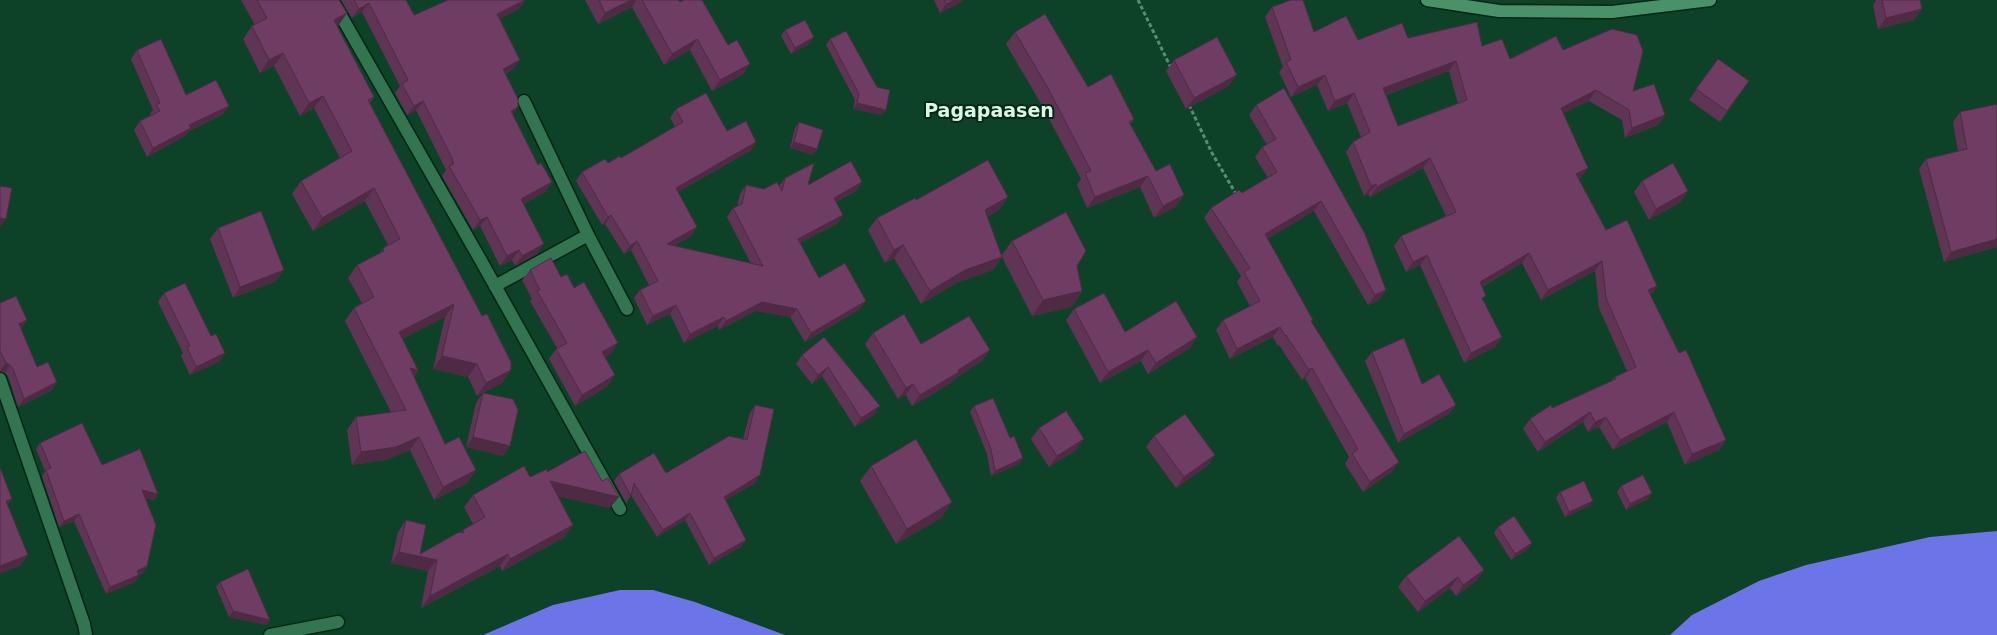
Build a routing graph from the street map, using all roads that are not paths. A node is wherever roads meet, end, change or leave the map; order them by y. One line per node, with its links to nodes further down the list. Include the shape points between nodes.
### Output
1 (332, 0): 6 (street)
2 (1427, 0): 3 (main road, via 1499,11 1612,12)
3 (1710, 0)
4 (524, 100): 5 (street)
5 (588, 235): 6 (street); 7 (street)
6 (495, 286): 9 (street)
7 (627, 309)
8 (0, 379): 11 (street)
9 (620, 509)
10 (338, 622): 12 (street)
11 (86, 635)
12 (270, 635)

